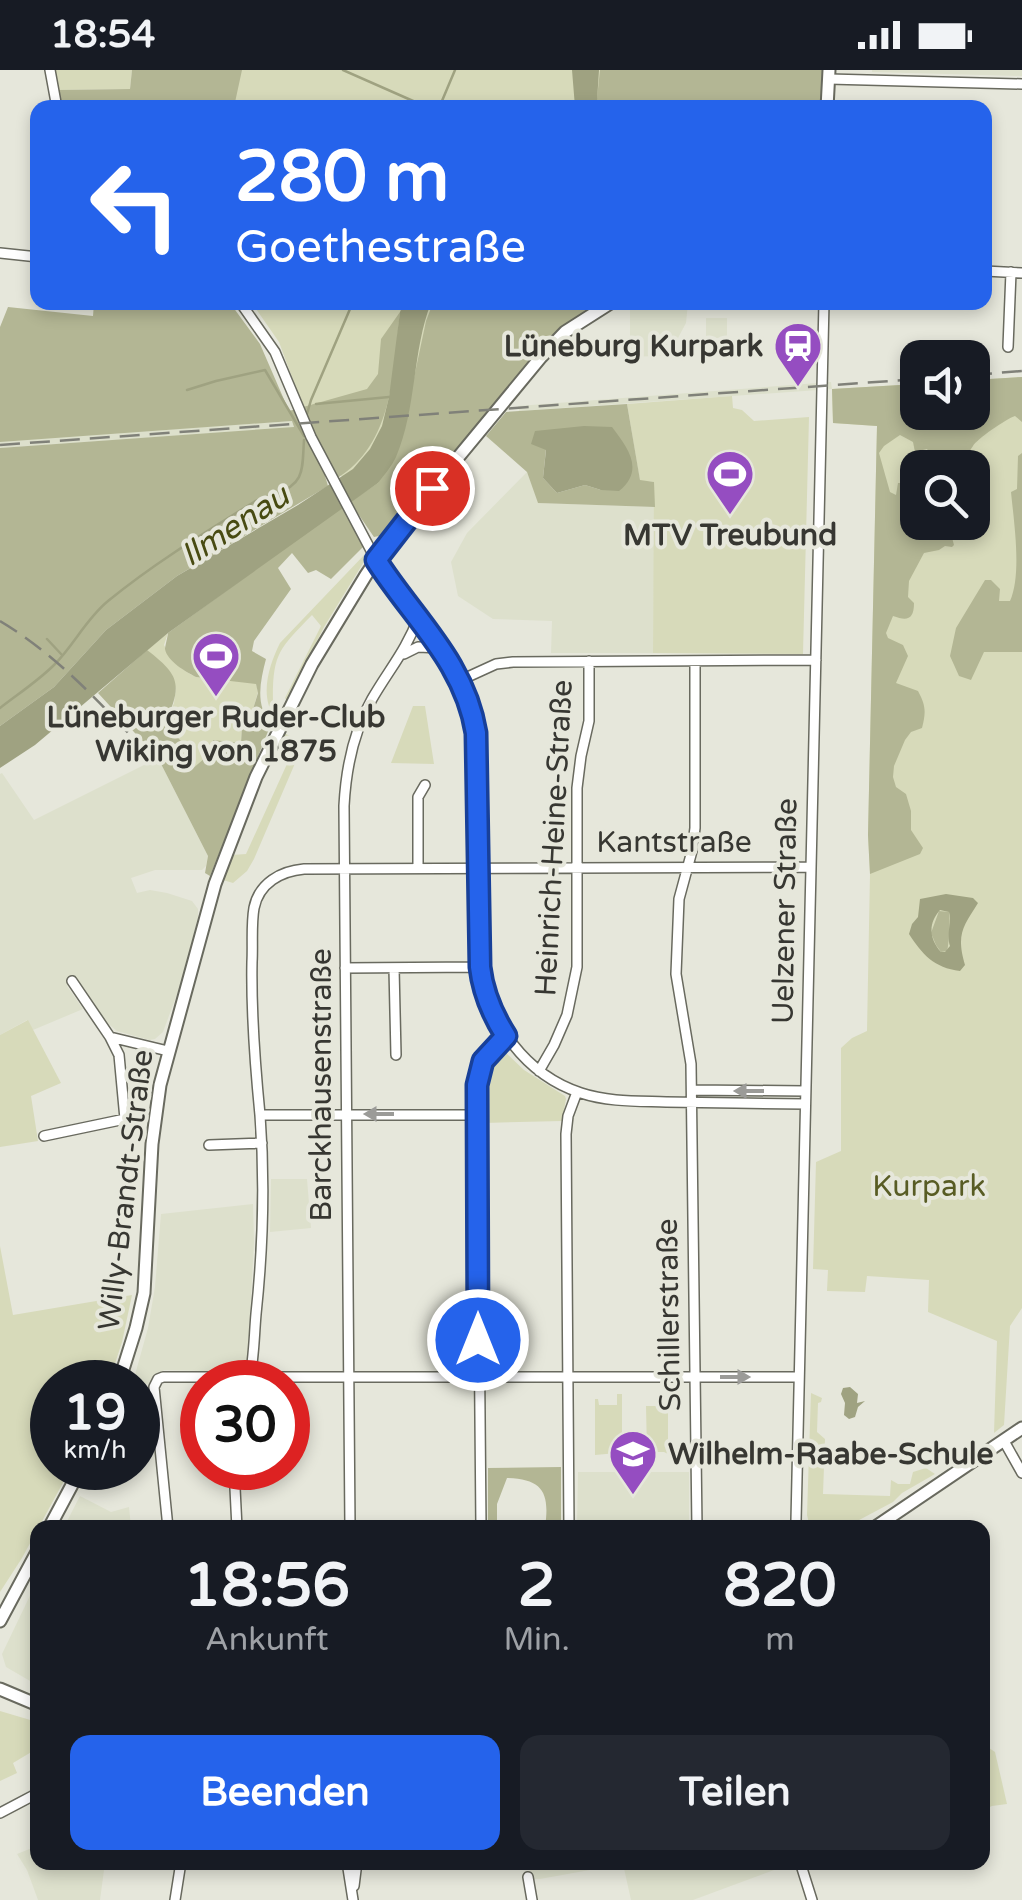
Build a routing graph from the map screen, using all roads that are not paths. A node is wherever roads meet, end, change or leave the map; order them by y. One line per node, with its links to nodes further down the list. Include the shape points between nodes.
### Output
1 (50, 70): 6 (street)
2 (1004, 70): 4 (street)
3 (829, 74): 4 (street); 7 (main road)
4 (1004, 84): 5 (street)
5 (1022, 84)
6 (56, 100)
7 (827, 100)
8 (0, 253): 9 (street)
9 (30, 257)
10 (1017, 272): 14 (street)
11 (246, 310): 15 (street, via 275,352 328,474)
12 (599, 310): 15 (main road, Willy-Brandt-Straße, via 541,356)
13 (824, 310): 19 (street, Uelzener Straße)
14 (1008, 347)
15 (376, 560): 16 (street); 36 (main road, Willy-Brandt-Straße, via 256,777 214,884)
16 (418, 616): 17 (street); 18 (street, Barckhausenstraße)
17 (440, 648): 18 (street); 22 (street)
18 (402, 655): 27 (street, Barckhausenstraße, via 362,719 350,755)
19 (816, 660): 21 (street); 25 (street, Uelzener Straße)
20 (589, 661): 21 (street); 22 (street, via 503,662); 26 (street, Heinrich-Heine-Straße)
21 (695, 661): 24 (street, Schillerstraße, via 694,828)
22 (460, 680): 29 (street, via 476,733)
23 (425, 784): 28 (street, via 418,797)
24 (687, 866): 25 (street, Kantstraße); 26 (street, Kantstraße); 39 (street, Schillerstraße, via 678,899 676,974)
25 (811, 866): 40 (street, Uelzener Straße)
26 (578, 867): 29 (street, Kantstraße); 38 (street, Heinrich-Heine-Straße, via 572,999)
27 (344, 868): 28 (street, Kantstraße); 31 (street, Barckhausenstraße); 45 (street, Kantstraße, via 289,870 266,886 254,907 252,1026)
28 (418, 868): 29 (street, Kantstraße)
29 (479, 868): 30 (street)
30 (480, 967): 32 (street); 34 (street, via 484,994)
31 (345, 968): 32 (street); 44 (street, Barckhausenstraße)
32 (394, 968): 37 (street)
33 (72, 981): 35 (street)
34 (506, 1036): 38 (street); 46 (street, via 480,1069)
35 (110, 1037): 36 (street); 47 (street, via 119,1056 126,1118)
36 (168, 1051): 50 (main road, Willy-Brandt-Straße, via 154,1126 144,1293)
37 (396, 1055)
38 (539, 1070): 41 (street)
39 (692, 1090): 40 (street, one-way to 39); 42 (street, Schillerstraße)
40 (805, 1091): 43 (street, Uelzener Straße)
41 (576, 1092): 42 (street); 53 (street, via 566,1134)
42 (692, 1102): 43 (street); 54 (street, Schillerstraße)
43 (805, 1104): 55 (street, Uelzener Straße)
44 (347, 1114): 45 (street); 46 (street, one-way to 44); 57 (street, Barckhausenstraße)
45 (260, 1115): 48 (street, Kantstraße)
46 (477, 1115): 52 (street)
47 (44, 1136)
48 (262, 1144): 49 (street); 51 (street, Kantstraße)
49 (209, 1146)
50 (127, 1360)
51 (252, 1360)
52 (478, 1377): 53 (street); 57 (street); 68 (street)
53 (567, 1377): 54 (street); 69 (street)
54 (695, 1377): 55 (street, one-way to 55); 70 (street, Schillerstraße)
55 (795, 1377): 71 (street, Uelzener Straße)
56 (180, 1378): 65 (street, via 155,1382)
57 (348, 1378): 58 (street); 67 (street, Barckhausenstraße)
58 (310, 1379)
59 (1022, 1428): 60 (main road)
60 (1004, 1440): 61 (street); 72 (main road)
61 (1022, 1473)
62 (69, 1490): 64 (main road)
63 (235, 1490): 66 (street)
64 (53, 1520)
65 (167, 1520)
66 (237, 1520)
67 (350, 1520)
68 (481, 1520)
69 (569, 1520)
70 (697, 1520)
71 (796, 1520)
72 (886, 1520)
73 (30, 1564): 74 (main road)
74 (4, 1608): 75 (main road)
75 (0, 1621)
76 (0, 1689): 77 (main road)
77 (7, 1697)
78 (30, 1796): 79 (street)
79 (0, 1813)
80 (180, 1870): 86 (street)
81 (348, 1870): 85 (street)
82 (356, 1870): 85 (street)
83 (803, 1870): 88 (street)
84 (528, 1877): 87 (street)
85 (352, 1897)
86 (175, 1900)
87 (532, 1900)
88 (812, 1900)

